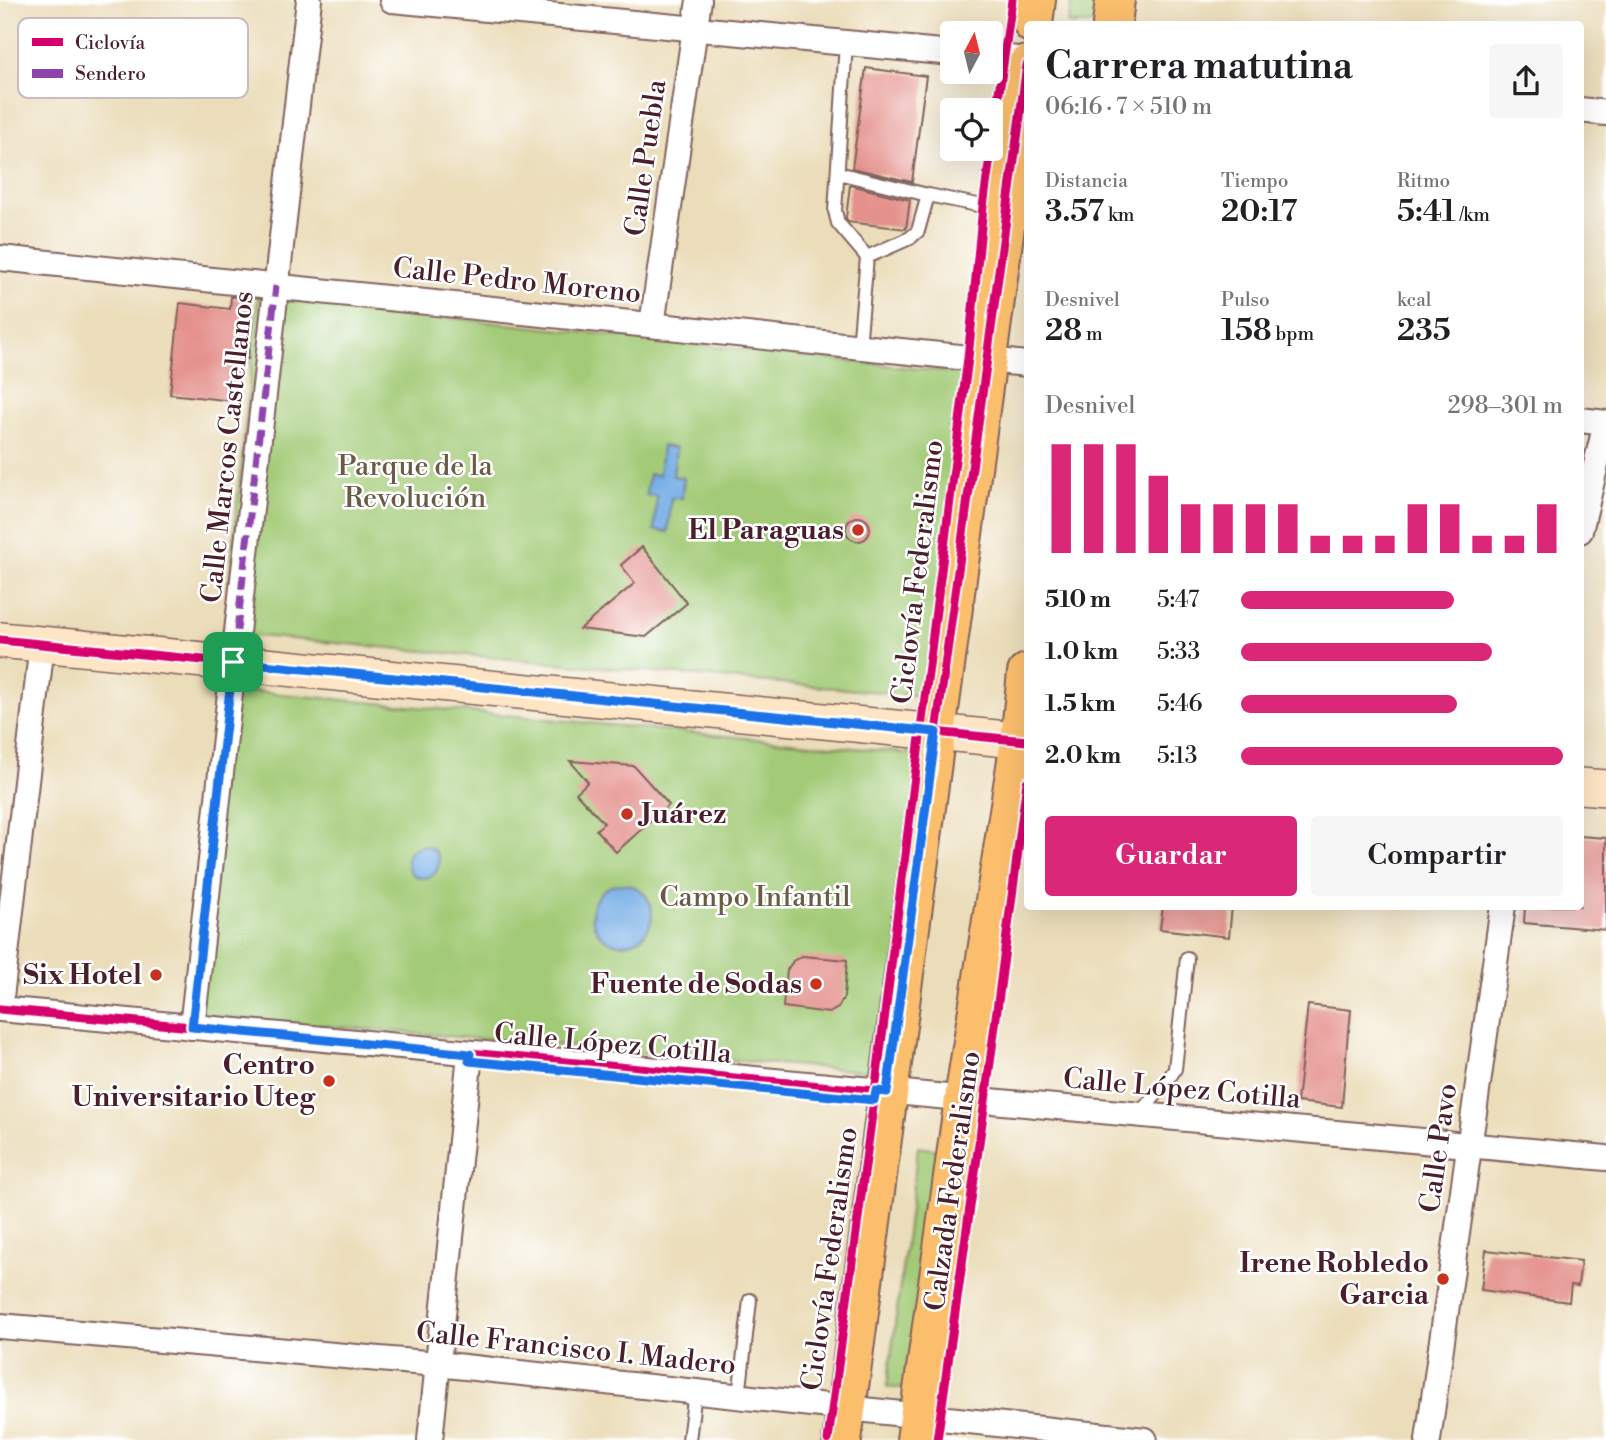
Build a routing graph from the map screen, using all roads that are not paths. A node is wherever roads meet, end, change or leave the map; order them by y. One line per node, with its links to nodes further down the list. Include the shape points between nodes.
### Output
1 (309, 0): 21 (street, Calle Marcos Castellanos)
2 (392, 0): 8 (street)
3 (699, 0): 8 (street, Calle Puebla)
4 (1036, 0): 6 (main road)
5 (1115, 0): 7 (main road)
6 (1033, 21)
7 (1112, 21)
8 (695, 28): 9 (street); 22 (street, Calle Puebla)
9 (846, 43): 10 (street); 16 (lane)
10 (940, 52)
11 (1003, 57): 12 (street)
12 (1024, 60)
13 (1024, 87): 18 (main road)
14 (1584, 110): 15 (street)
15 (1606, 113)
16 (838, 173): 17 (lane); 19 (lane, via 838,223)
17 (928, 195): 18 (lane); 19 (lane, via 918,231)
18 (1007, 211): 24 (main road)
19 (867, 257): 23 (lane)
20 (0, 258): 21 (street, Calle Pedro Moreno)
21 (276, 286): 22 (street, Calle Pedro Moreno); 31 (street, Calle Marcos Castellanos)
22 (652, 324): 23 (street, Calle Pedro Moreno)
23 (859, 346): 24 (street, Calle Pedro Moreno)
24 (987, 360): 25 (street, Calle Pedro Moreno); 32 (main road)
25 (1024, 364)
26 (1584, 420): 27 (street)
27 (1606, 423): 28 (street)
28 (1584, 514)
29 (0, 640): 30 (main road)
30 (42, 644): 31 (main road); 38 (street)
31 (233, 662): 32 (main road); 39 (street, Calle Marcos Castellanos)
32 (936, 732): 33 (main road); 41 (main road)
33 (1023, 741): 42 (main road, Calzada Federalismo)
34 (1584, 786): 35 (main road)
35 (1606, 788)
36 (1502, 910): 44 (street, Calle Pavo)
37 (1187, 958): 43 (lane, via 1175,1069)
38 (0, 1008): 39 (street, Calle López Cotilla)
39 (192, 1027): 40 (street, Calle López Cotilla)
40 (470, 1054): 41 (street, Calle López Cotilla); 48 (street)
41 (887, 1092): 42 (street, Calle López Cotilla); 51 (main road)
42 (964, 1099): 43 (street, Calle López Cotilla); 52 (main road, Calzada Federalismo)
43 (1138, 1115): 44 (street, Calle López Cotilla)
44 (1469, 1146): 45 (street, Calle López Cotilla); 57 (street, Calle Pavo)
45 (1606, 1158)
46 (750, 1300): 50 (lane)
47 (0, 1326): 48 (street, Calle Francisco I. Madero)
48 (437, 1364): 49 (street, Calle Francisco I. Madero); 54 (street)
49 (695, 1392): 50 (street, Calle Francisco I. Madero); 55 (lane)
50 (739, 1397): 51 (street, Calle Francisco I. Madero)
51 (844, 1424): 52 (street, Calle Francisco I. Madero)
52 (918, 1428): 53 (street, Calle Francisco I. Madero)
53 (1051, 1435): 56 (street, Calle Francisco I. Madero)
54 (430, 1440)
55 (688, 1440)
56 (1145, 1440)
57 (1428, 1440)

